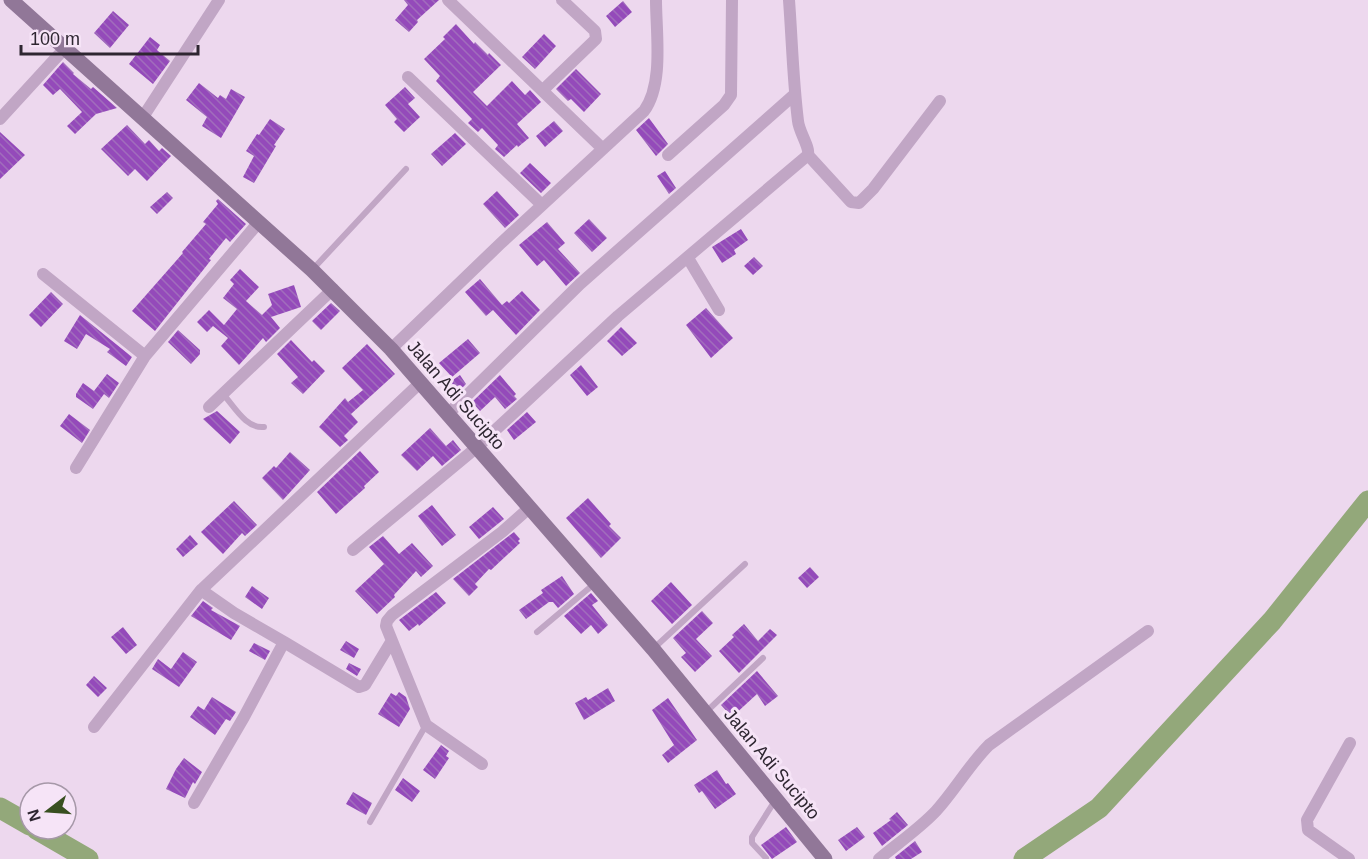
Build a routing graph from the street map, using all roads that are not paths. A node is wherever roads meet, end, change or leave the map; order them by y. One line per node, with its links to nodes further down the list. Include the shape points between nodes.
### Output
1 (11, 0): 8 (street, Jalan Adi Sucipto)
2 (219, 0): 13 (street)
3 (448, 0): 10 (street)
4 (562, 0): 10 (street, via 595,32 596,39)
5 (656, 0): 15 (street, via 656,65 651,102)
6 (732, 0): 16 (street, via 729,100)
7 (789, 0): 11 (street)
8 (65, 48): 13 (street, Jalan Adi Sucipto); 14 (street)
9 (408, 77): 19 (street)
10 (543, 90): 15 (street)
11 (795, 94): 17 (street, via 799,130); 31 (street, via 580,284)
12 (940, 101): 17 (street, via 859,203 851,202)
13 (143, 117): 20 (street, Jalan Adi Sucipto)
14 (0, 119)
15 (603, 149): 19 (street)
16 (669, 155)
17 (808, 155): 21 (street)
18 (406, 169): 22 (lane)
19 (542, 205): 26 (street)
20 (259, 222): 22 (street, Jalan Adi Sucipto); 27 (street)
21 (688, 258): 25 (street); 33 (street, via 618,316)
22 (312, 270): 24 (street, Jalan Adi Sucipto)
23 (42, 274): 27 (street)
24 (333, 289): 26 (street, Jalan Adi Sucipto); 29 (street)
25 (719, 310)
26 (391, 349): 28 (street, Jalan Adi Sucipto)
27 (145, 356): 34 (street)
28 (420, 383): 31 (street, Jalan Adi Sucipto); 39 (street)
29 (223, 394): 30 (street); 32 (lane, via 249,423)
30 (209, 407)
31 (447, 415): 33 (street, Jalan Adi Sucipto)
32 (264, 427)
33 (476, 448): 35 (street, Jalan Adi Sucipto); 36 (street)
34 (76, 468)
35 (528, 509): 38 (street, Jalan Adi Sucipto); 43 (street, via 392,615 386,626)
36 (353, 550)
37 (745, 564): 44 (lane)
38 (594, 584): 41 (lane); 44 (street, Jalan Adi Sucipto)
39 (201, 590): 42 (street); 48 (street)
40 (1148, 631): 56 (street, via 989,745 936,810)
41 (537, 632)
42 (284, 642): 43 (street, via 359,687 365,685); 52 (street)
43 (391, 642): 47 (street)
44 (653, 649): 46 (street, Jalan Adi Sucipto)
45 (763, 658): 46 (lane)
46 (705, 713): 51 (street, Jalan Adi Sucipto)
47 (426, 725): 50 (street); 53 (lane)
48 (94, 727)
49 (1350, 743): 57 (street, via 1306,825)
50 (482, 764)
51 (776, 798): 54 (lane, via 752,837 752,843); 55 (street, Jalan Adi Sucipto)
52 (194, 803)
53 (370, 822)
54 (766, 858)
55 (825, 859)
56 (879, 859)
57 (1349, 859)

